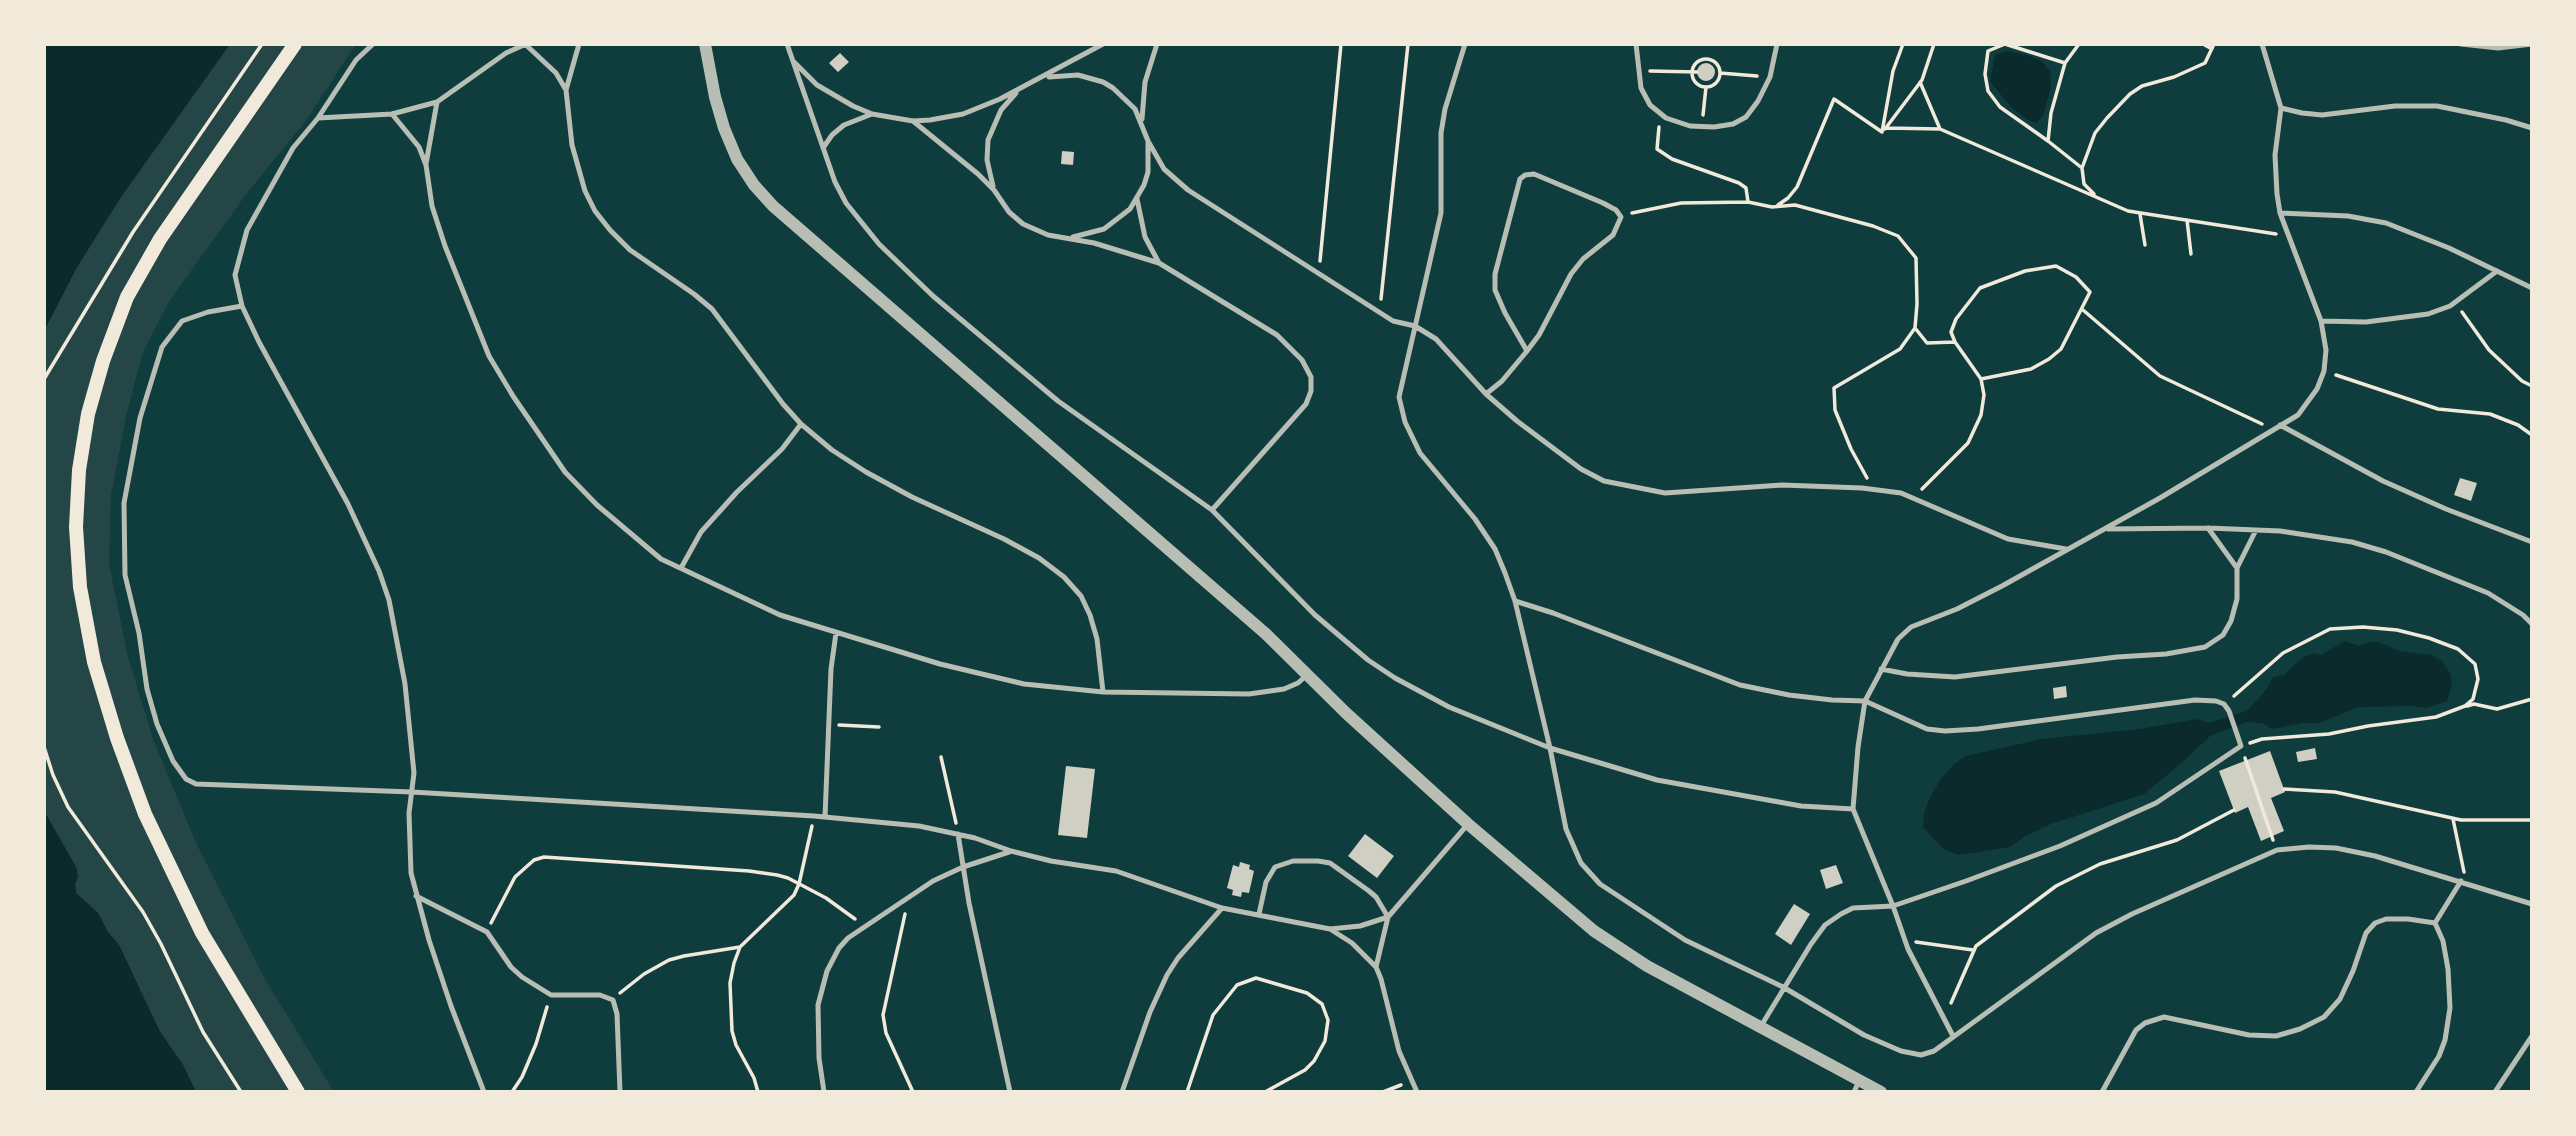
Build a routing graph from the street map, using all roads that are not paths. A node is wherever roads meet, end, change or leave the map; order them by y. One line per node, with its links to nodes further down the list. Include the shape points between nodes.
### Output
1 (295, 44): 82 (main road, via 160,239 127,297 88,414 76,527 80,587 94,662 145,814 202,933)
2 (373, 44): 23 (lane, via 356,60)
3 (525, 44): 18 (lane, via 556,73); 19 (lane)
4 (579, 44): 18 (lane)
5 (705, 44): 56 (street, via 715,97 737,159 773,205)
6 (787, 44): 15 (lane)
7 (1103, 44): 16 (lane)
8 (1157, 44): 25 (lane, via 1145,82)
9 (1465, 44): 39 (lane, via 1445,109 1441,213)
10 (1636, 44): 11 (lane, via 1642,89 1650,105 1666,118 1702,127 1733,124 1746,117 1770,77)
11 (1777, 44)
12 (2262, 44): 20 (lane)
13 (2460, 44): 14 (lane, via 2498,48)
14 (2532, 44)
15 (792, 60): 22 (lane, via 817,85); 28 (lane)
16 (1041, 79): 17 (lane); 25 (lane, via 1078,75 1103,82 1127,99)
17 (1027, 85): 24 (lane, via 963,114); 30 (lane, via 1001,110 988,140)
18 (566, 90): 42 (lane, via 572,145 595,211 630,250 712,309)
19 (437, 102): 21 (lane); 29 (lane)
20 (2281, 108): 26 (lane, via 2322,115 2437,106); 32 (lane, via 2275,155)
21 (392, 114): 23 (lane); 29 (lane, via 419,147)
22 (872, 114): 24 (lane); 28 (lane, via 844,125)
23 (318, 118): 37 (lane, via 293,148 247,230 235,275)
24 (913, 121): 30 (lane)
25 (1142, 122): 27 (lane)
26 (2532, 128)
27 (1148, 141): 31 (lane, via 1148,172); 39 (lane, via 1164,169 1181,185 1380,314)
28 (823, 149): 44 (lane, via 835,182 861,223 933,296 1058,401)
29 (426, 165): 50 (lane, via 432,206 449,257 489,356 513,396 565,472 589,497 661,559)
30 (994, 190): 33 (lane, via 1023,224)
31 (1137, 199): 33 (lane, via 1104,229); 34 (lane, via 1146,237)
32 (2280, 213): 35 (lane, via 2386,223); 38 (lane)
33 (1063, 237): 34 (lane)
34 (1159, 263): 44 (lane, via 1277,335 1302,360 1311,377 1306,404)
35 (2497, 271): 36 (lane); 38 (lane, via 2455,302 2428,314 2366,322)
36 (2532, 288)
37 (242, 306): 60 (lane, via 326,460 379,571 405,684); 60 (lane, via 182,321 162,347 140,418 124,503 125,575 157,724 186,779 196,784)
38 (2321, 321): 43 (lane, via 2326,350 2317,389 2298,415)
39 (1415, 327): 41 (lane, via 1436,339); 52 (lane, via 1399,397 1405,422 1420,453 1495,549)
40 (1527, 351): 40 (lane, via 1495,290 1495,274 1520,179 1534,174 1603,203 1620,218 1613,235 1571,274); 41 (lane)
41 (1486, 394): 49 (lane, via 1581,469 1630,488 1665,493 1782,485 1873,489 1913,497 2008,539)
42 (801, 424): 50 (lane, via 701,532); 57 (lane, via 866,472 1004,539 1063,577 1081,596 1090,615)
43 (2280, 425): 46 (lane); 48 (lane, via 2383,481)
44 (1212, 510): 59 (lane, via 1315,615 1368,660 1440,702)
45 (2208, 528): 46 (lane); 47 (lane); 51 (lane)
46 (2105, 529): 49 (lane)
47 (2256, 530): 51 (lane); 53 (lane, via 2312,534 2386,552 2488,593)
48 (2532, 542)
49 (2066, 549): 55 (lane, via 2002,586 1911,627 1898,639)
50 (681, 568): 54 (lane, via 779,615)
51 (2237, 568): 55 (lane, via 2231,621 2223,635 2205,647 1955,677)
52 (1515, 601): 58 (lane, via 1740,685 1789,695); 59 (lane)
53 (2532, 624)
54 (836, 633): 57 (lane, via 986,676); 62 (lane)
55 (1881, 669): 58 (lane)
56 (1308, 674): 57 (lane, via 1284,689 1261,694); 63 (street)
57 (1103, 692)
58 (1865, 701): 61 (lane); 70 (lane, via 1927,729 1945,732 2216,701 2229,711 2241,746 2156,803 2060,846)
59 (1550, 748): 61 (lane, via 1657,780 1801,806); 77 (lane, via 1566,829 1581,863 1600,884 1685,940)
60 (412, 792): 62 (lane); 68 (lane, via 409,841)
61 (1853, 809): 70 (lane)
62 (825, 817): 64 (lane)
63 (1468, 824): 73 (lane); 78 (street, via 1619,950)
64 (958, 834): 65 (lane); 66 (lane)
65 (1011, 851): 66 (lane); 71 (lane, via 1116,871)
66 (963, 867): 85 (lane, via 933,881 839,948 822,988 817,1025); 86 (lane)
67 (2464, 882): 69 (lane); 74 (lane); 79 (lane, via 2336,848 2277,850 2096,933)
68 (416, 896): 83 (lane); 84 (lane, via 487,932 511,967 551,995 600,995 613,1000)
69 (2532, 904)
70 (1893, 906): 77 (lane, via 1853,908 1825,925); 79 (lane)
71 (1222, 908): 72 (lane); 87 (lane, via 1167,975)
72 (1259, 914): 73 (lane, via 1266,882 1275,867 1318,861 1340,868 1369,891); 75 (lane)
73 (1388, 917): 75 (lane); 76 (lane)
74 (2435, 923): 90 (lane, via 2386,919 2375,923 2366,933 2340,999 2324,1017 2300,1029 2262,1036 2164,1017 2145,1023 2136,1030); 91 (lane, via 2448,969 2450,1008 2439,1056)
75 (1330, 929): 76 (lane)
76 (1377, 967): 88 (lane, via 1394,1036)
77 (1783, 987): 78 (lane); 79 (lane, via 1864,1035 1901,1051 1921,1055)
78 (1759, 1028): 81 (street)
79 (1953, 1036)
80 (2532, 1036): 92 (lane)
81 (1856, 1087): 89 (street)
82 (298, 1092)
83 (484, 1092)
84 (620, 1092)
85 (824, 1092)
86 (1010, 1092)
87 (1122, 1092)
88 (1418, 1092)
89 (1881, 1092)
90 (2102, 1092)
91 (2416, 1092)
92 (2495, 1092)

